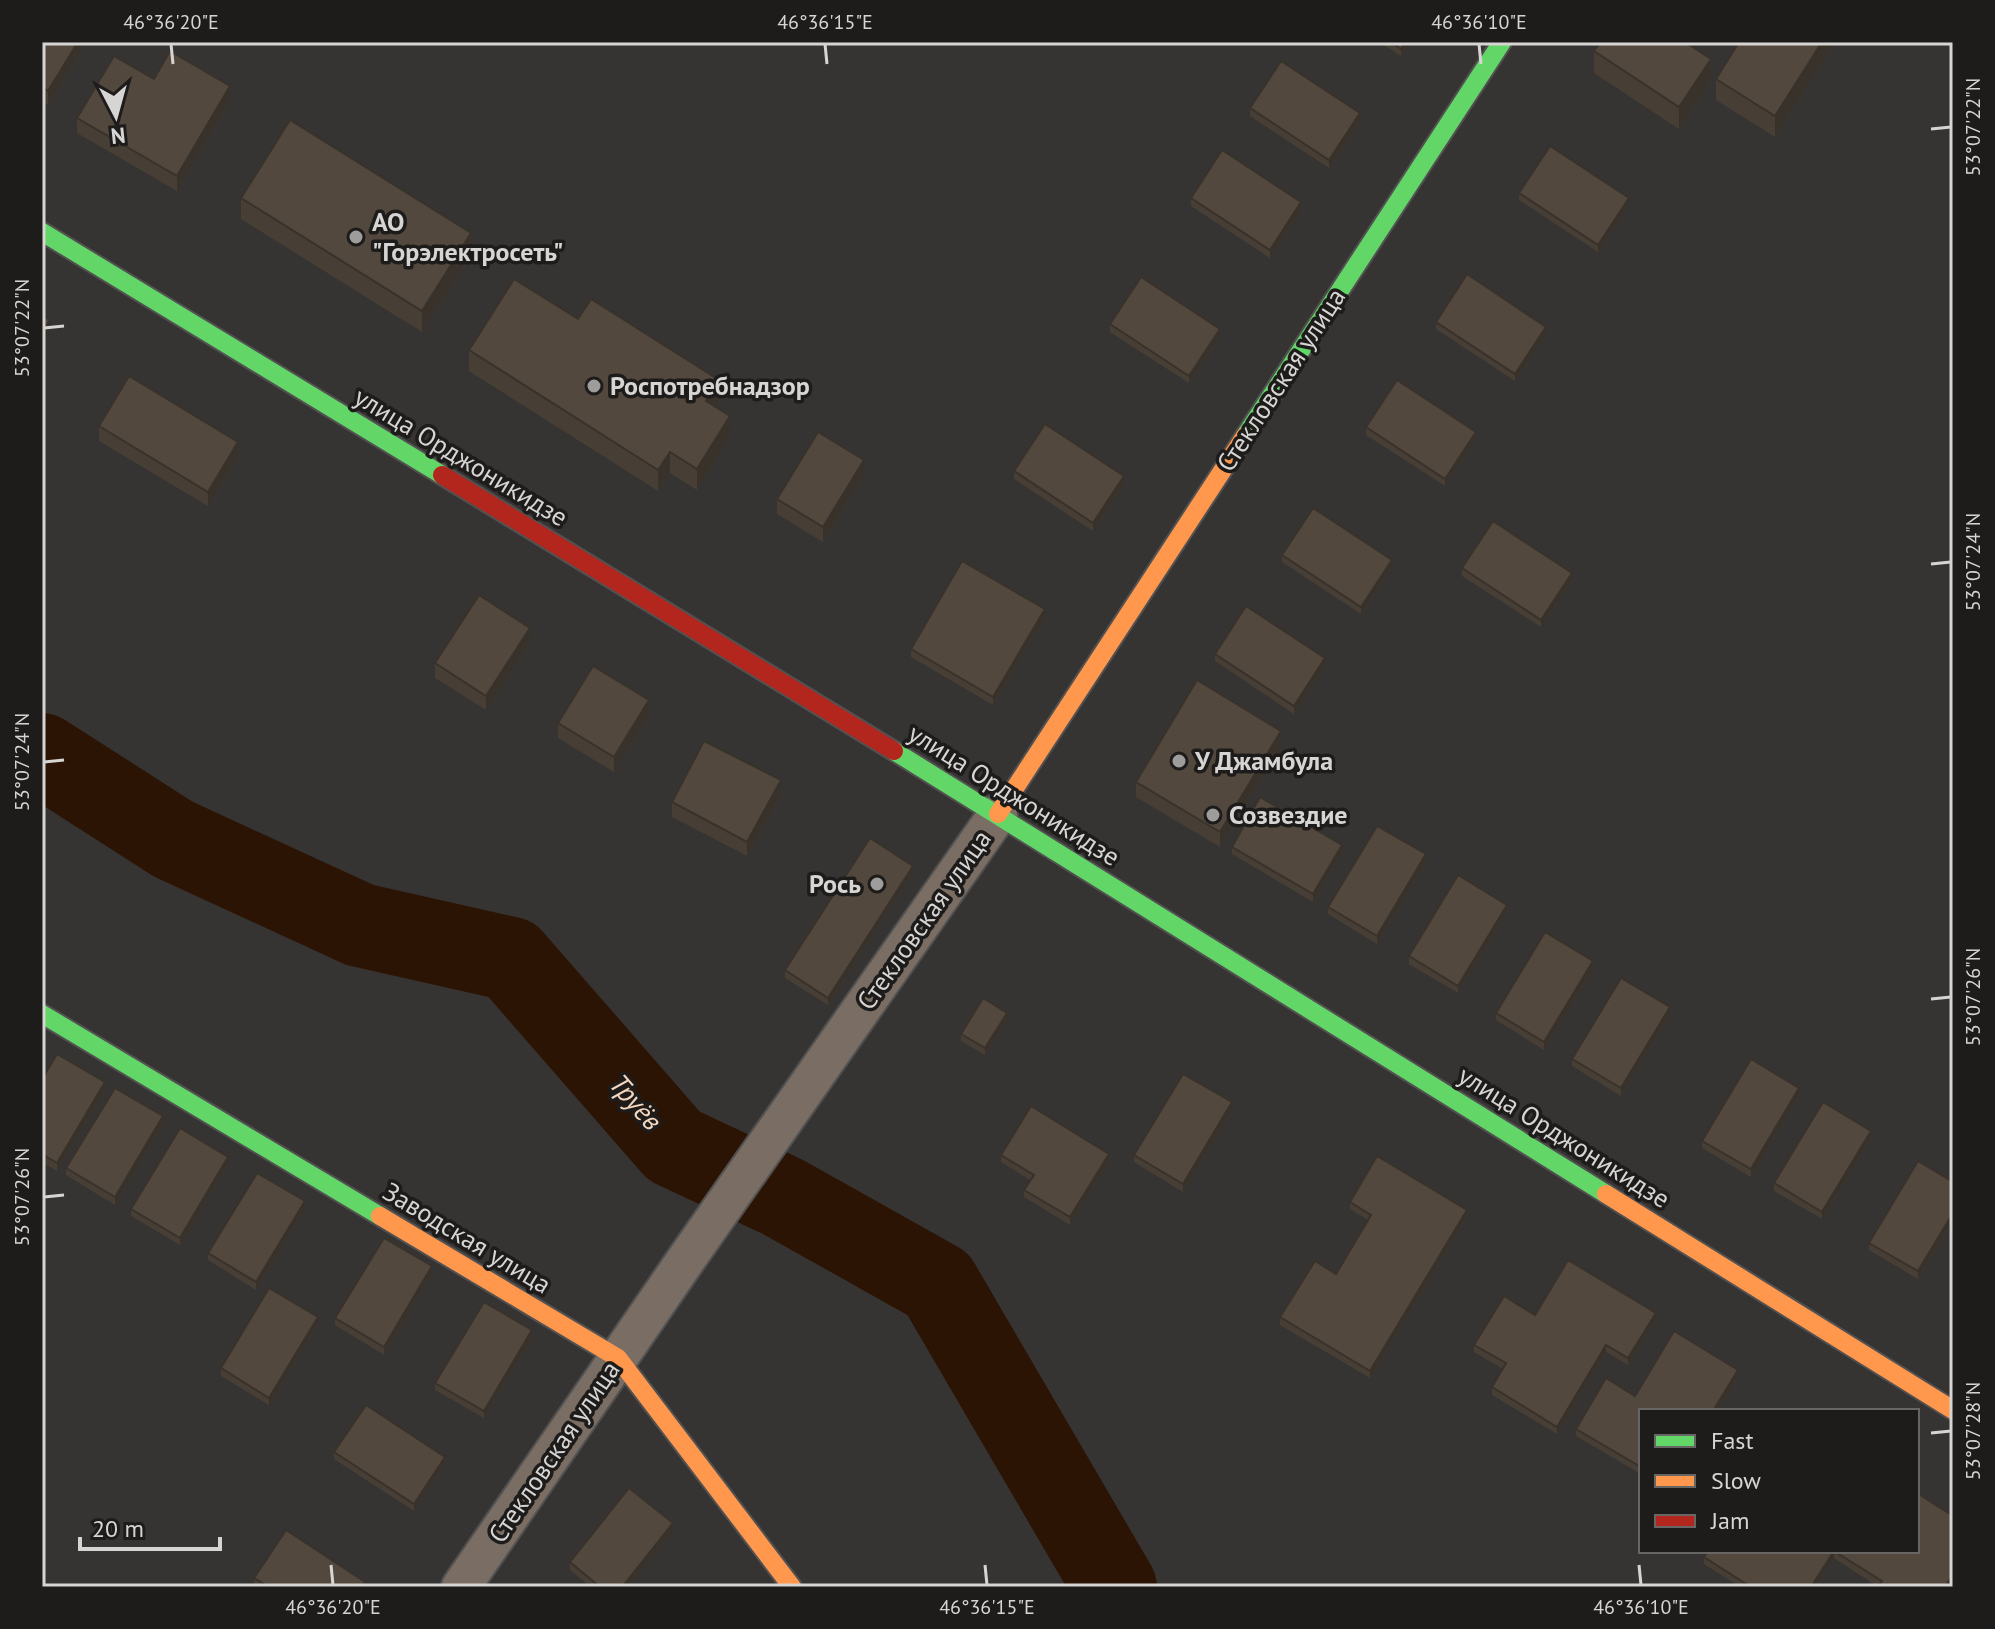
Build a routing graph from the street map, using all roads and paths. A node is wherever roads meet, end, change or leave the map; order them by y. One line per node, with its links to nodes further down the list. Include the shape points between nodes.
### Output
1 (1502, 42): 3 (street, Стекловская улица)
2 (42, 232): 3 (street, улица Орджоникидзе)
3 (998, 814): 5 (street, Стекловская улица); 6 (street, улица Орджоникидзе)
4 (42, 1014): 5 (street, Заводская улица)
5 (618, 1358): 7 (street, Стекловская улица); 8 (street, Заводская улица)
6 (1953, 1410)
7 (461, 1587)
8 (792, 1587)

